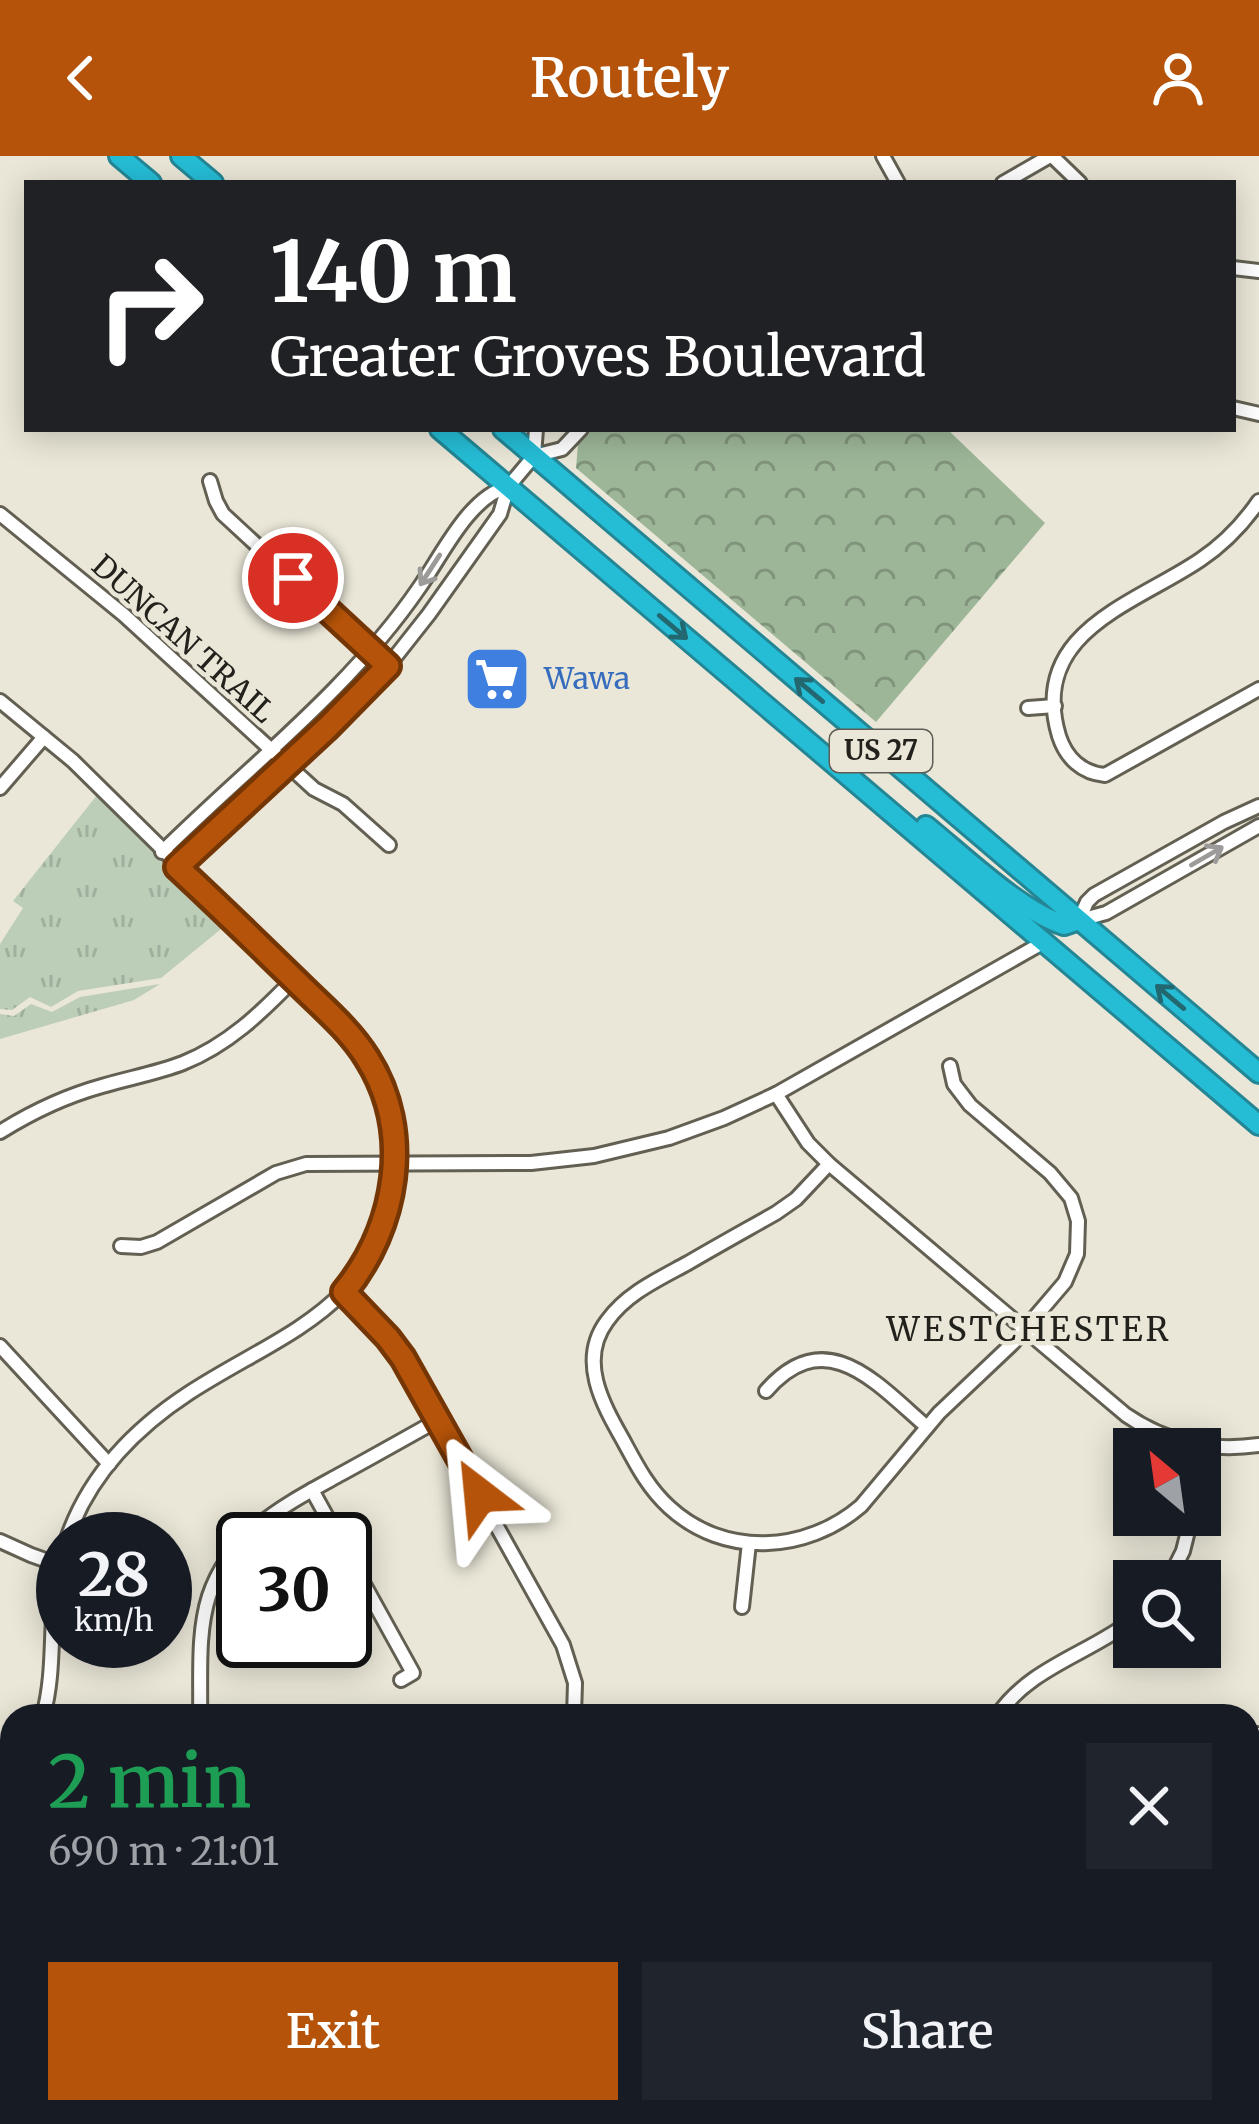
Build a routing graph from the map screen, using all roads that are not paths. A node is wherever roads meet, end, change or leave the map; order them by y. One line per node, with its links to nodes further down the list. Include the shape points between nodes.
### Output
1 (119, 156): 4 (highway)
2 (181, 156): 5 (highway)
3 (1048, 157): 6 (street); 7 (street)
4 (147, 180)
5 (209, 180)
6 (1008, 180)
7 (1077, 180)
8 (444, 432): 14 (highway, US 27)
9 (506, 432): 12 (highway, US 27)
10 (536, 432): 12 (street)
11 (578, 432): 12 (street, via 562,449)
12 (534, 456): 14 (street); 35 (highway, US 27, one-way to 12)
13 (210, 481): 17 (street, via 223,514)
14 (508, 487): 17 (street, one-way to 17, via 483,499); 18 (street, via 500,514); 25 (highway, US 27, one-way to 25)
15 (1259, 501): 21 (street, via 1201,560 1083,632 1065,659)
16 (0, 514): 24 (street, DUNCAN TRAIL)
17 (371, 651): 18 (street); 24 (street)
18 (388, 666): 26 (street)
19 (1259, 689): 21 (street, via 1105,775 1068,756)
20 (0, 701): 23 (street)
21 (1054, 706): 22 (street)
22 (1028, 708)
23 (44, 737): 27 (street); 31 (street)
24 (271, 750): 26 (street, DUNCAN TRAIL); 31 (street)
25 (822, 753): 35 (highway, via 847,758 1048,919); 36 (highway, US 27)
26 (287, 765): 30 (street, DUNCAN TRAIL); 33 (street)
27 (0, 788)
28 (1259, 806): 32 (street)
29 (1259, 826): 34 (street, one-way to 29)
30 (389, 844)
31 (162, 852): 33 (street)
32 (1160, 858): 34 (street); 35 (street, via 1094,895)
33 (177, 867): 37 (street)
34 (1171, 877): 35 (street)
35 (1079, 920): 39 (highway, US 27, one-way to 35)
36 (1044, 943): 40 (highway, US 27); 41 (street)
37 (294, 979): 44 (street, via 248,1024 201,1054 71,1096); 45 (street, via 376,1072)
38 (950, 1066): 49 (street, via 970,1105 1061,1184 1076,1209 1073,1269)
39 (1259, 1073)
40 (1203, 1078): 42 (highway, via 1229,1085); 43 (highway, US 27)
41 (776, 1094): 45 (street, via 669,1138 594,1156); 46 (street)
42 (1259, 1109)
43 (1259, 1125)
44 (0, 1132)
45 (395, 1164): 47 (street, via 285,1169 157,1242); 48 (street, via 382,1229)
46 (830, 1164): 49 (street); 62 (street, via 776,1213 638,1292 597,1341 600,1400 651,1488 697,1527)
47 (121, 1246)
48 (344, 1292): 52 (street, via 388,1338); 57 (street, via 302,1328 166,1409)
49 (1024, 1329): 53 (street); 54 (street)
50 (0, 1346): 57 (street)
51 (766, 1391): 53 (street, via 794,1367 836,1360)
52 (439, 1420): 58 (street); 71 (street, via 568,1654)
53 (927, 1427): 62 (street, via 848,1518 808,1538)
54 (1147, 1428)
55 (1259, 1445): 56 (street)
56 (1221, 1449)
57 (109, 1463): 59 (street)
58 (312, 1490): 60 (street); 70 (street, via 257,1525 217,1576 204,1619)
59 (78, 1512)
60 (324, 1512)
61 (0, 1541): 63 (street)
62 (748, 1543): 65 (street)
63 (36, 1556)
64 (372, 1599): 68 (street, via 413,1673)
65 (742, 1607)
66 (1113, 1631): 72 (street, via 1035,1677)
67 (50, 1668): 69 (street)
68 (400, 1680)
69 (45, 1704)
70 (200, 1704)
71 (574, 1704)
72 (1006, 1704)

